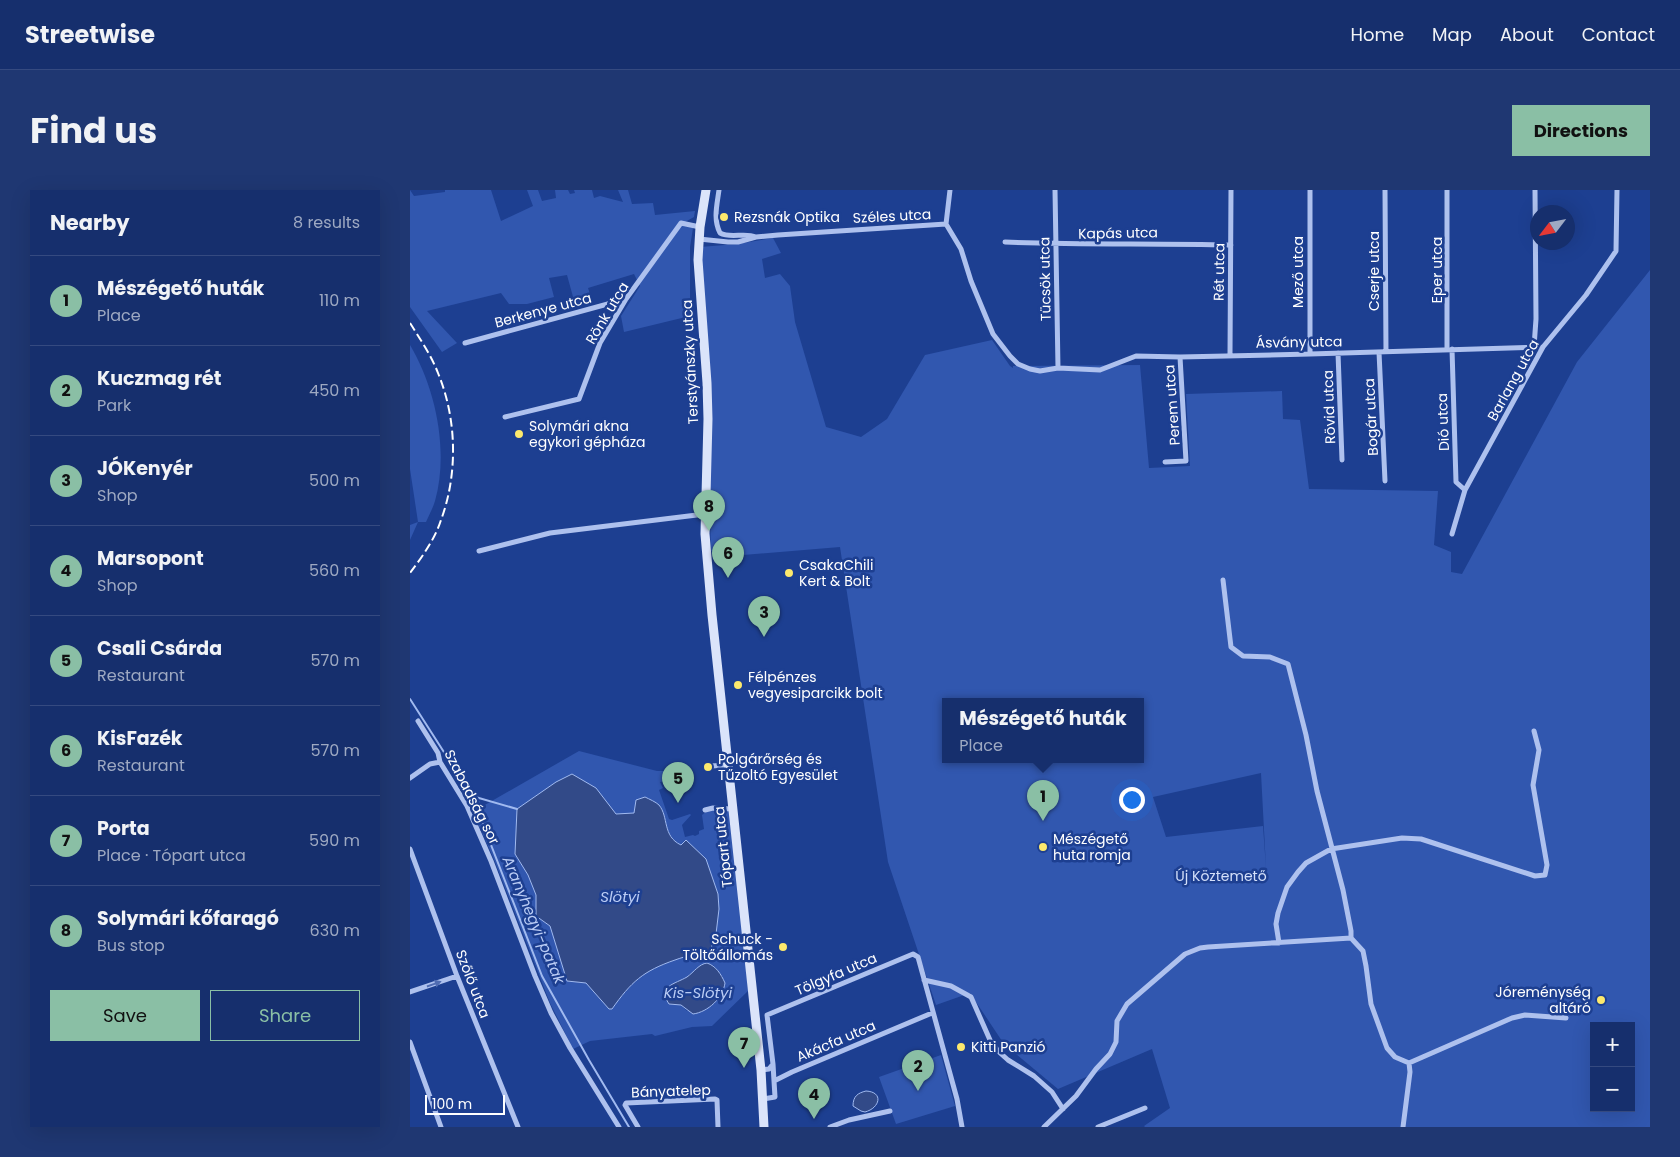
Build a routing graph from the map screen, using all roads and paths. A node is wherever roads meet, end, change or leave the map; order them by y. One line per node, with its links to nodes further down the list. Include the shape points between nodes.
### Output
1 (706, 190): 12 (main road, Terstyánszky utca)
2 (719, 190): 13 (street, via 715,217 720,233)
3 (950, 190): 11 (street)
4 (1055, 190): 16 (street, Tücsök utca)
5 (1231, 190): 17 (street, Rét utca)
6 (1310, 190): 26 (street, Mező utca)
7 (1385, 190): 24 (street, Cserje utca)
8 (1448, 190): 22 (street, Eper utca)
9 (1534, 190): 21 (street)
10 (1617, 190): 20 (street, Barlang utca, via 1616,251 1586,295)
11 (946, 224): 13 (street, Széles utca); 29 (street, Széles utca, via 962,249 971,281 993,334 1010,356 1030,369)
12 (700, 227): 14 (main road, Terstyánszky utca); 18 (street, Rönk utca, via 681,223)
13 (756, 237): 14 (street, Széles utca, via 728,242)
14 (699, 239): 35 (main road, Terstyánszky utca, via 698,272 708,419)
15 (1005, 242): 16 (street, Kapás utca)
16 (1056, 244): 17 (street, Kapás utca); 29 (street, Tücsök utca)
17 (1231, 245): 27 (street, Rét utca)
18 (626, 299): 19 (street, Berkenye utca); 30 (street, Rönk utca, via 600,343 579,399)
19 (465, 343)
20 (1543, 346): 21 (street, Ásvány utca); 34 (street, Barlang utca)
21 (1534, 347): 22 (street, Ásvány utca)
22 (1450, 349): 24 (street, Ásvány utca); 34 (street, Dió utca, via 1456,482)
23 (1379, 352): 24 (street, Ásvány utca); 25 (street, Ásvány utca); 33 (street, Bogár utca)
24 (1386, 352)
25 (1338, 353): 26 (street, Ásvány utca); 31 (street, Rövid utca)
26 (1310, 354): 27 (street, Ásvány utca)
27 (1230, 355): 28 (street, Ásvány utca)
28 (1180, 357): 29 (street, Ásvány utca, via 1136,356 1100,370); 32 (street, Perem utca, via 1186,461)
29 (1058, 368)
30 (505, 417)
31 (1342, 460)
32 (1165, 462)
33 (1385, 480)
34 (1465, 490): 37 (street, Barlang utca)
35 (705, 514): 36 (main road, Terstyánszky utca); 38 (street, via 550,533)
36 (705, 534): 43 (main road, Tópart utca)
37 (1452, 534)
38 (479, 551)
39 (1223, 580): 49 (street, via 1231,647 1243,656 1270,657 1288,664)
40 (419, 722): 42 (street, Szabadság sor)
41 (1534, 731): 49 (street, via 1539,750 1533,785 1545,875 1535,876 1421,839 1402,838)
42 (440, 762): 45 (street, via 430,764); 68 (street, Szabadság sor, via 467,806 492,861 535,976 570,1048)
43 (728, 764): 44 (street); 46 (main road, Tópart utca)
44 (711, 766)
45 (410, 778)
46 (732, 809): 47 (street); 60 (main road, Tópart utca)
47 (705, 810)
48 (410, 849): 52 (street, Szőlő utca)
49 (1331, 849): 50 (street, via 1343,890); 51 (street, via 1306,863 1287,887 1276,924)
50 (1351, 938): 51 (street); 58 (street, via 1364,955 1371,1004 1386,1048 1395,1057)
51 (1279, 943): 64 (street, via 1200,948 1184,954 1127,1004 1116,1021 1116,1042 1110,1054)
52 (457, 976): 54 (street, one-way to 52); 67 (street, Szőlő utca)
53 (924, 980): 55 (street); 59 (street, Tölgyfa utca, via 918,957 913,954 767,1015); 64 (street, via 951,986 971,997 998,1051 1052,1092)
54 (410, 992)
55 (932, 1014): 61 (street, Akácfa utca); 73 (street)
56 (1566, 1018): 58 (street, via 1525,1015 1512,1018)
57 (410, 1042): 66 (street)
58 (1409, 1063): 76 (street)
59 (773, 1064): 60 (street, via 769,1069); 61 (street)
60 (761, 1070): 62 (main road, Tópart utca)
61 (774, 1081): 62 (street, via 775,1097)
62 (763, 1099): 71 (main road, Tópart utca)
63 (1145, 1108): 75 (street)
64 (1063, 1109): 74 (street)
65 (890, 1111): 72 (street)
66 (441, 1127)
67 (518, 1127)
68 (619, 1127)
69 (638, 1127): 70 (street, Bányatelep, via 626,1103 715,1099)
70 (718, 1127)
71 (764, 1127)
72 (830, 1127)
73 (962, 1127)
74 (1044, 1127)
75 (1098, 1127)
76 (1403, 1127)

